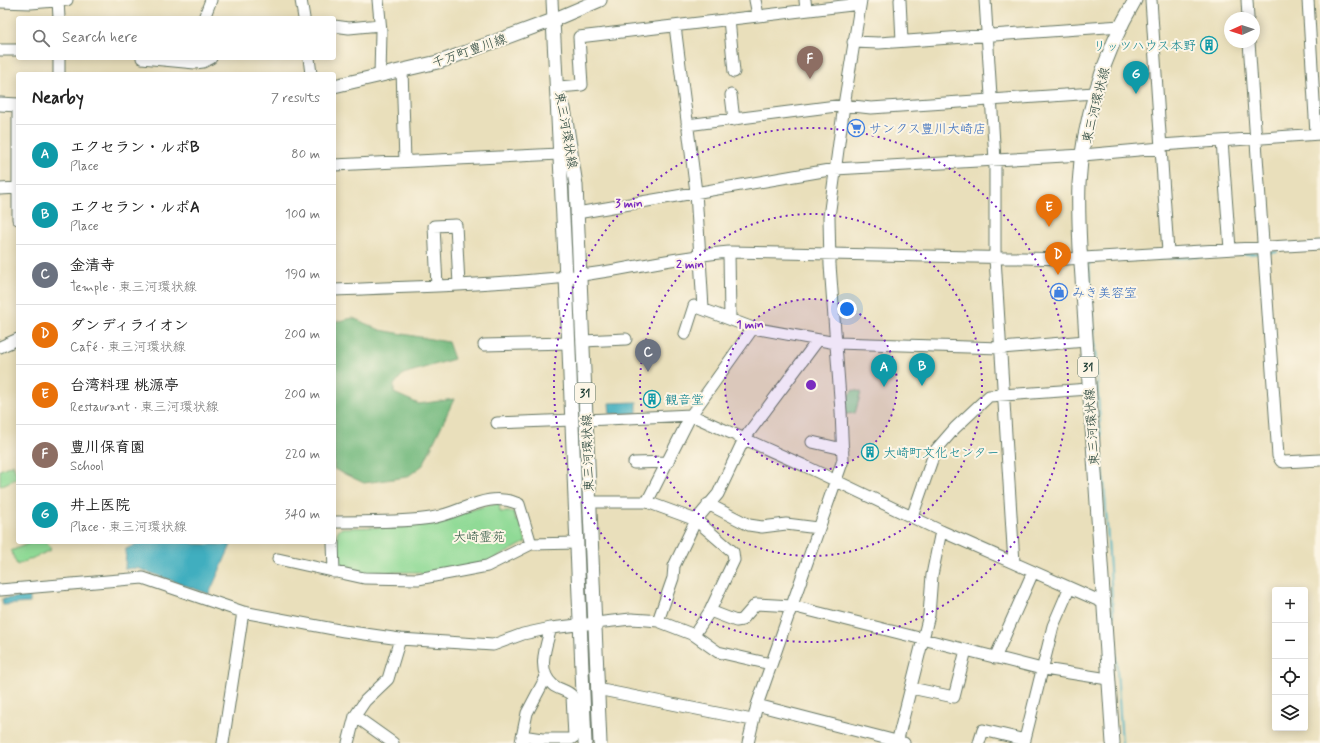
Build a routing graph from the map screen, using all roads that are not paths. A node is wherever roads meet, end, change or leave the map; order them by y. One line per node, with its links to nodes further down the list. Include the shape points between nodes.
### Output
1 (61, 0): 14 (street, via 31,4); 18 (street)
2 (211, 0): 19 (street)
3 (301, 0): 20 (street)
4 (378, 0): 24 (street)
5 (552, 0): 23 (street)
6 (600, 0): 23 (main road, 千万町豊川線)
7 (755, 0): 21 (street)
8 (900, 0): 30 (street)
9 (985, 0): 28 (street)
10 (1135, 0): 27 (main road, 東三河環状線 / 31)
11 (1151, 0): 57 (street)
12 (1247, 0): 17 (street)
13 (1308, 0): 54 (street)
14 (0, 2)
15 (861, 2): 16 (street); 29 (street)
16 (806, 5): 21 (street)
17 (1248, 12)
18 (59, 16)
19 (205, 16)
20 (304, 16)
21 (758, 16): 22 (street)
22 (729, 19): 26 (street); 42 (street)
23 (552, 20): 31 (main road, 東三河環状線 / 31); 39 (main road, 千万町豊川線, via 442,61)
24 (380, 25): 25 (street, via 349,28); 43 (street)
25 (336, 26)
26 (675, 26): 45 (street, via 579,37 582,85); 53 (street)
27 (1121, 26): 28 (street); 46 (main road, 東三河環状線 / 31)
28 (987, 35): 30 (street); 48 (street)
29 (853, 42): 30 (street); 51 (street)
30 (902, 42)
31 (554, 45): 45 (main road, 東三河環状線 / 31); 58 (main road, 東三河環状線 / 31)
32 (1249, 48): 55 (street)
33 (0, 50): 34 (street)
34 (16, 50)
35 (59, 60): 40 (street)
36 (195, 60): 37 (street)
37 (207, 60)
38 (309, 60): 41 (street)
39 (402, 70): 43 (main road, 千万町豊川線); 61 (street)
40 (59, 72)
41 (311, 72)
42 (734, 72)
43 (380, 76): 44 (main road, 千万町豊川線)
44 (336, 86)
45 (560, 87): 67 (main road, 東三河環状線 / 31, via 574,165)
46 (1095, 93): 48 (street); 59 (main road, 東三河環状線 / 31)
47 (731, 95): 52 (street)
48 (991, 101): 51 (street, via 871,108); 60 (street)
49 (0, 104): 50 (main road)
50 (16, 105)
51 (844, 105): 52 (street); 63 (street)
52 (734, 120): 53 (street)
53 (687, 125): 66 (street)
54 (1318, 134): 55 (street)
55 (1256, 139): 56 (street); 69 (street)
56 (1222, 141): 57 (street); 70 (street)
57 (1161, 147): 59 (street); 72 (street)
58 (559, 154): 61 (street); 78 (main road, 東三河環状線 / 31)
59 (1083, 155): 60 (street); 76 (main road, 東三河環状線 / 31, via 1078,204)
60 (995, 160): 63 (street); 75 (street)
61 (405, 161): 62 (street)
62 (336, 166)
63 (835, 169): 66 (street); 73 (street, via 829,217)
64 (0, 188): 65 (street)
65 (16, 188)
66 (696, 192): 67 (street); 74 (street)
67 (577, 213): 77 (main road, 東三河環状線 / 31)
68 (1320, 244): 69 (street)
69 (1263, 248): 70 (street); 105 (street, via 1278,456 1284,462)
70 (1230, 249): 72 (street)
71 (729, 252): 73 (street); 74 (street); 83 (street)
72 (1168, 252): 76 (street)
73 (830, 254): 75 (street); 92 (street)
74 (701, 255): 77 (street); 82 (street)
75 (995, 258): 76 (street); 95 (street)
76 (1081, 258): 90 (main road, 東三河環状線 / 31)
77 (580, 275): 78 (street); 89 (main road, 東三河環状線 / 31)
78 (566, 277): 79 (street); 91 (main road, 東三河環状線 / 31)
79 (459, 285): 80 (street); 80 (street, via 456,225 434,226)
80 (437, 286): 81 (street)
81 (336, 290)
82 (702, 308): 83 (street); 85 (street, via 694,306)
83 (730, 319): 84 (street)
84 (752, 328): 88 (street); 98 (street)
85 (685, 334)
86 (626, 339): 89 (street)
87 (16, 340): 94 (street)
88 (818, 340): 92 (street); 102 (street)
89 (583, 341): 100 (main road, 東三河環状線 / 31)
90 (1086, 341): 95 (street); 96 (main road, 東三河環状線 / 31)
91 (569, 343): 93 (street); 99 (main road, 東三河環状線 / 31)
92 (836, 343): 95 (street); 104 (street)
93 (484, 345)
94 (0, 347)
95 (1001, 348): 97 (street)
96 (1089, 388): 97 (street); 126 (main road, 東三河環状線 / 31)
97 (1005, 395): 112 (street, via 990,396 955,428 935,451); 121 (street)
98 (691, 415): 100 (street); 102 (street); 106 (street)
99 (572, 420): 101 (street); 117 (main road, 東三河環状線 / 31)
100 (586, 420): 109 (main road, 東三河環状線 / 31)
101 (497, 423)
102 (744, 439): 108 (street); 111 (street, via 718,494)
103 (812, 442): 104 (street)
104 (843, 449): 108 (street, via 843,460)
105 (1320, 460)
106 (668, 462): 107 (street); 110 (street)
107 (634, 463)
108 (836, 482): 112 (street); 115 (street)
109 (590, 502): 110 (street); 131 (main road, 東三河環状線 / 31)
110 (647, 502): 113 (street)
111 (708, 504): 113 (street); 115 (street, via 749,525 786,524)
112 (912, 517): 116 (street)
113 (696, 520): 128 (street, via 733,552 734,560); 130 (street, via 674,566 673,578)
114 (336, 522): 119 (street, via 433,518 494,498 519,504)
115 (818, 528): 127 (street)
116 (941, 531): 121 (street); 135 (street, via 934,556 929,615)
117 (577, 543): 119 (street); 132 (main road, 東三河環状線 / 31)
118 (333, 544): 122 (street)
119 (531, 544): 122 (street, via 487,566 418,579 364,578)
120 (278, 559): 122 (street)
121 (1014, 563): 123 (street)
122 (334, 572)
123 (1033, 572): 124 (street); 138 (street)
124 (1070, 589): 126 (street); 140 (street, via 1053,626)
125 (0, 590): 129 (street, via 143,578)
126 (1102, 602): 142 (main road, 東三河環状線 / 31)
127 (792, 606): 128 (street, via 756,604 742,620 736,621); 135 (street); 139 (street)
128 (710, 611): 134 (street)
129 (244, 612): 136 (street); 151 (street)
130 (658, 621): 131 (street, via 631,619); 134 (street)
131 (594, 623): 132 (street); 144 (main road, 東三河環状線 / 31)
132 (580, 624): 133 (street); 154 (main road, 東三河環状線 / 31)
133 (551, 628): 136 (street, via 492,645); 141 (street, via 543,663)
134 (694, 635): 139 (street, via 718,652)
135 (924, 639): 137 (street); 143 (street)
136 (400, 640): 146 (street, via 388,679 365,701)
137 (966, 650): 138 (street); 143 (street, via 954,697)
138 (995, 658): 140 (street)
139 (771, 664): 145 (street)
140 (1043, 669): 142 (street); 150 (street)
141 (546, 677): 148 (street, via 527,713); 148 (street, via 560,690 572,696 574,737)
142 (1108, 679): 158 (main road, 東三河環状線 / 31)
143 (911, 688): 149 (street)
144 (598, 689): 147 (street); 155 (main road, 東三河環状線 / 31)
145 (757, 705): 147 (street); 149 (street)
146 (355, 716): 152 (street); 153 (street)
147 (752, 720): 156 (street)
148 (521, 740)
149 (899, 742)
150 (1024, 742): 157 (street, via 982,730)
151 (224, 743)
152 (348, 743)
153 (393, 743)
154 (585, 743)
155 (600, 743)
156 (748, 743)
157 (979, 743)
158 (1113, 743)

